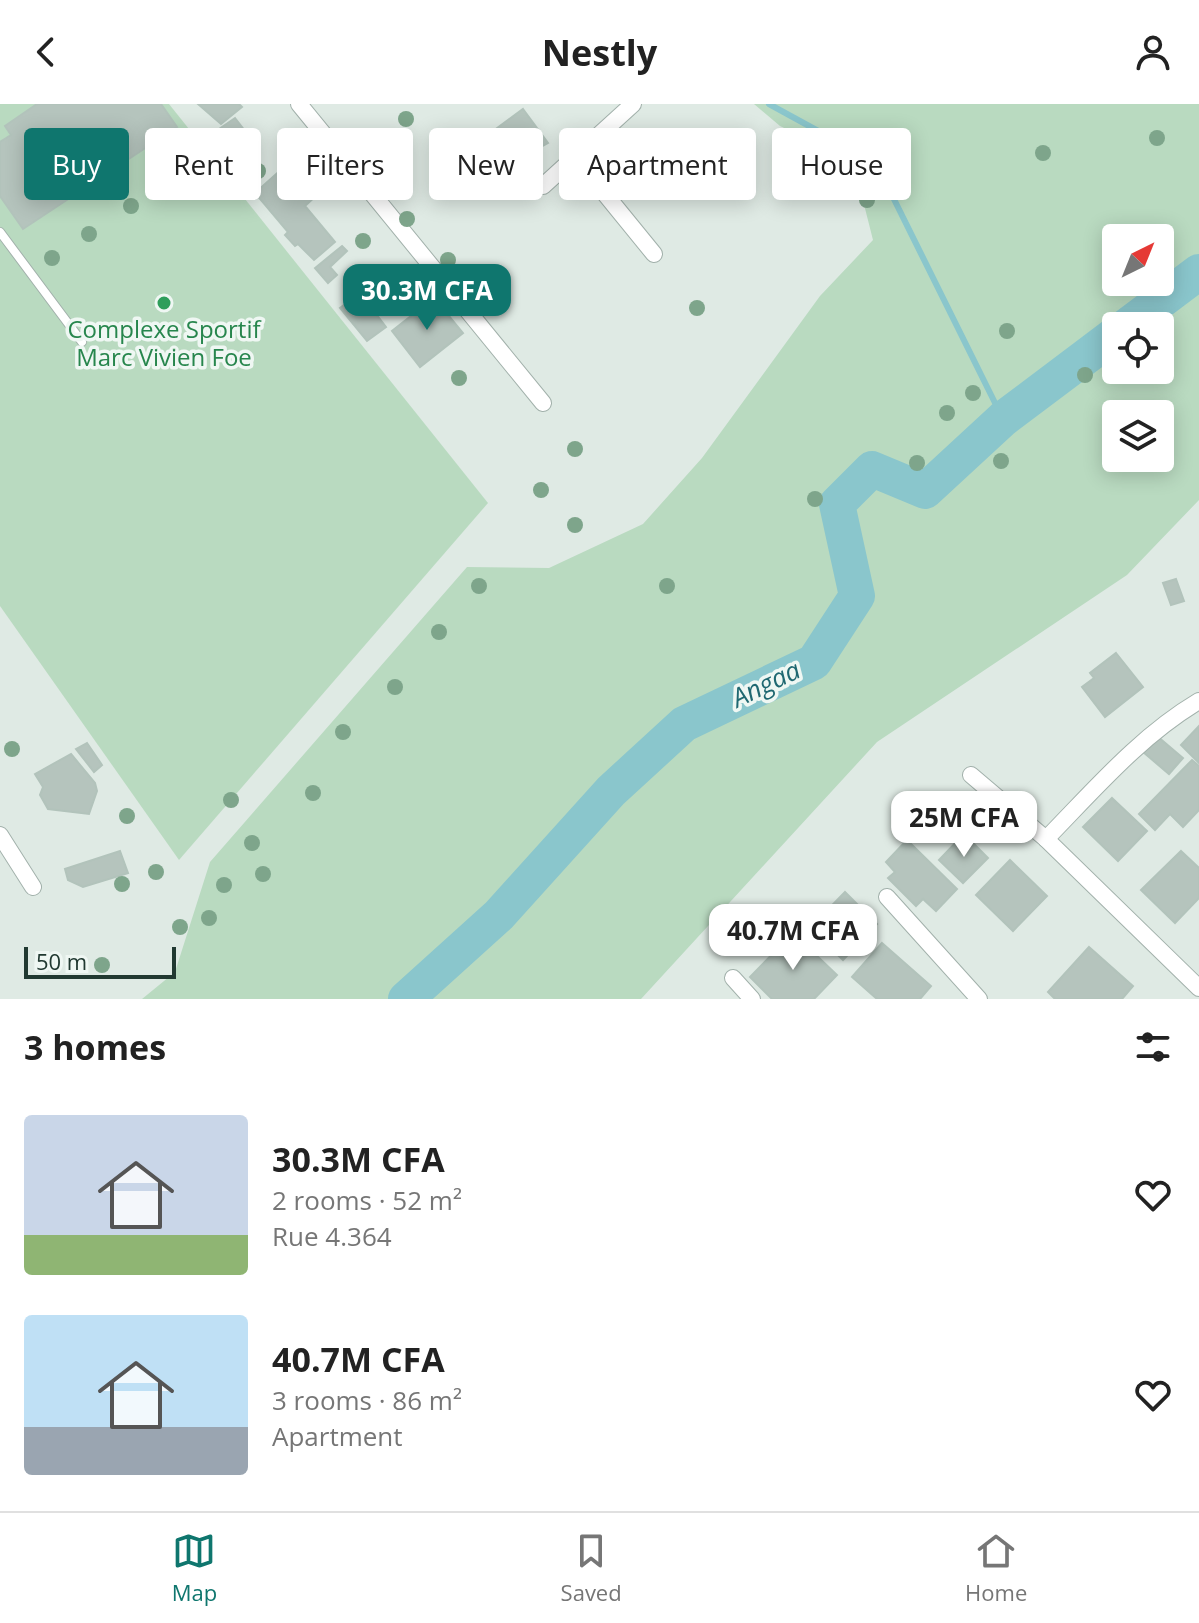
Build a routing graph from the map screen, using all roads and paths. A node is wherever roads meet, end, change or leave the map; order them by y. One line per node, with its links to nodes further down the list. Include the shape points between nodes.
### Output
1 (299, 104): 10 (street)
2 (633, 104): 3 (street)
3 (607, 128)
4 (559, 172): 5 (street)
5 (543, 186)
6 (610, 200): 8 (street)
7 (0, 232): 9 (lane)
8 (654, 254)
9 (82, 342)
10 (543, 403)
11 (1199, 701): 14 (street, via 1134,750)
12 (971, 775): 14 (street)
13 (0, 835): 15 (street)
14 (1046, 839): 18 (street)
15 (33, 887)
16 (887, 897): 20 (street)
17 (733, 978): 19 (street)
18 (1199, 988)
19 (752, 999)
20 (979, 999)

